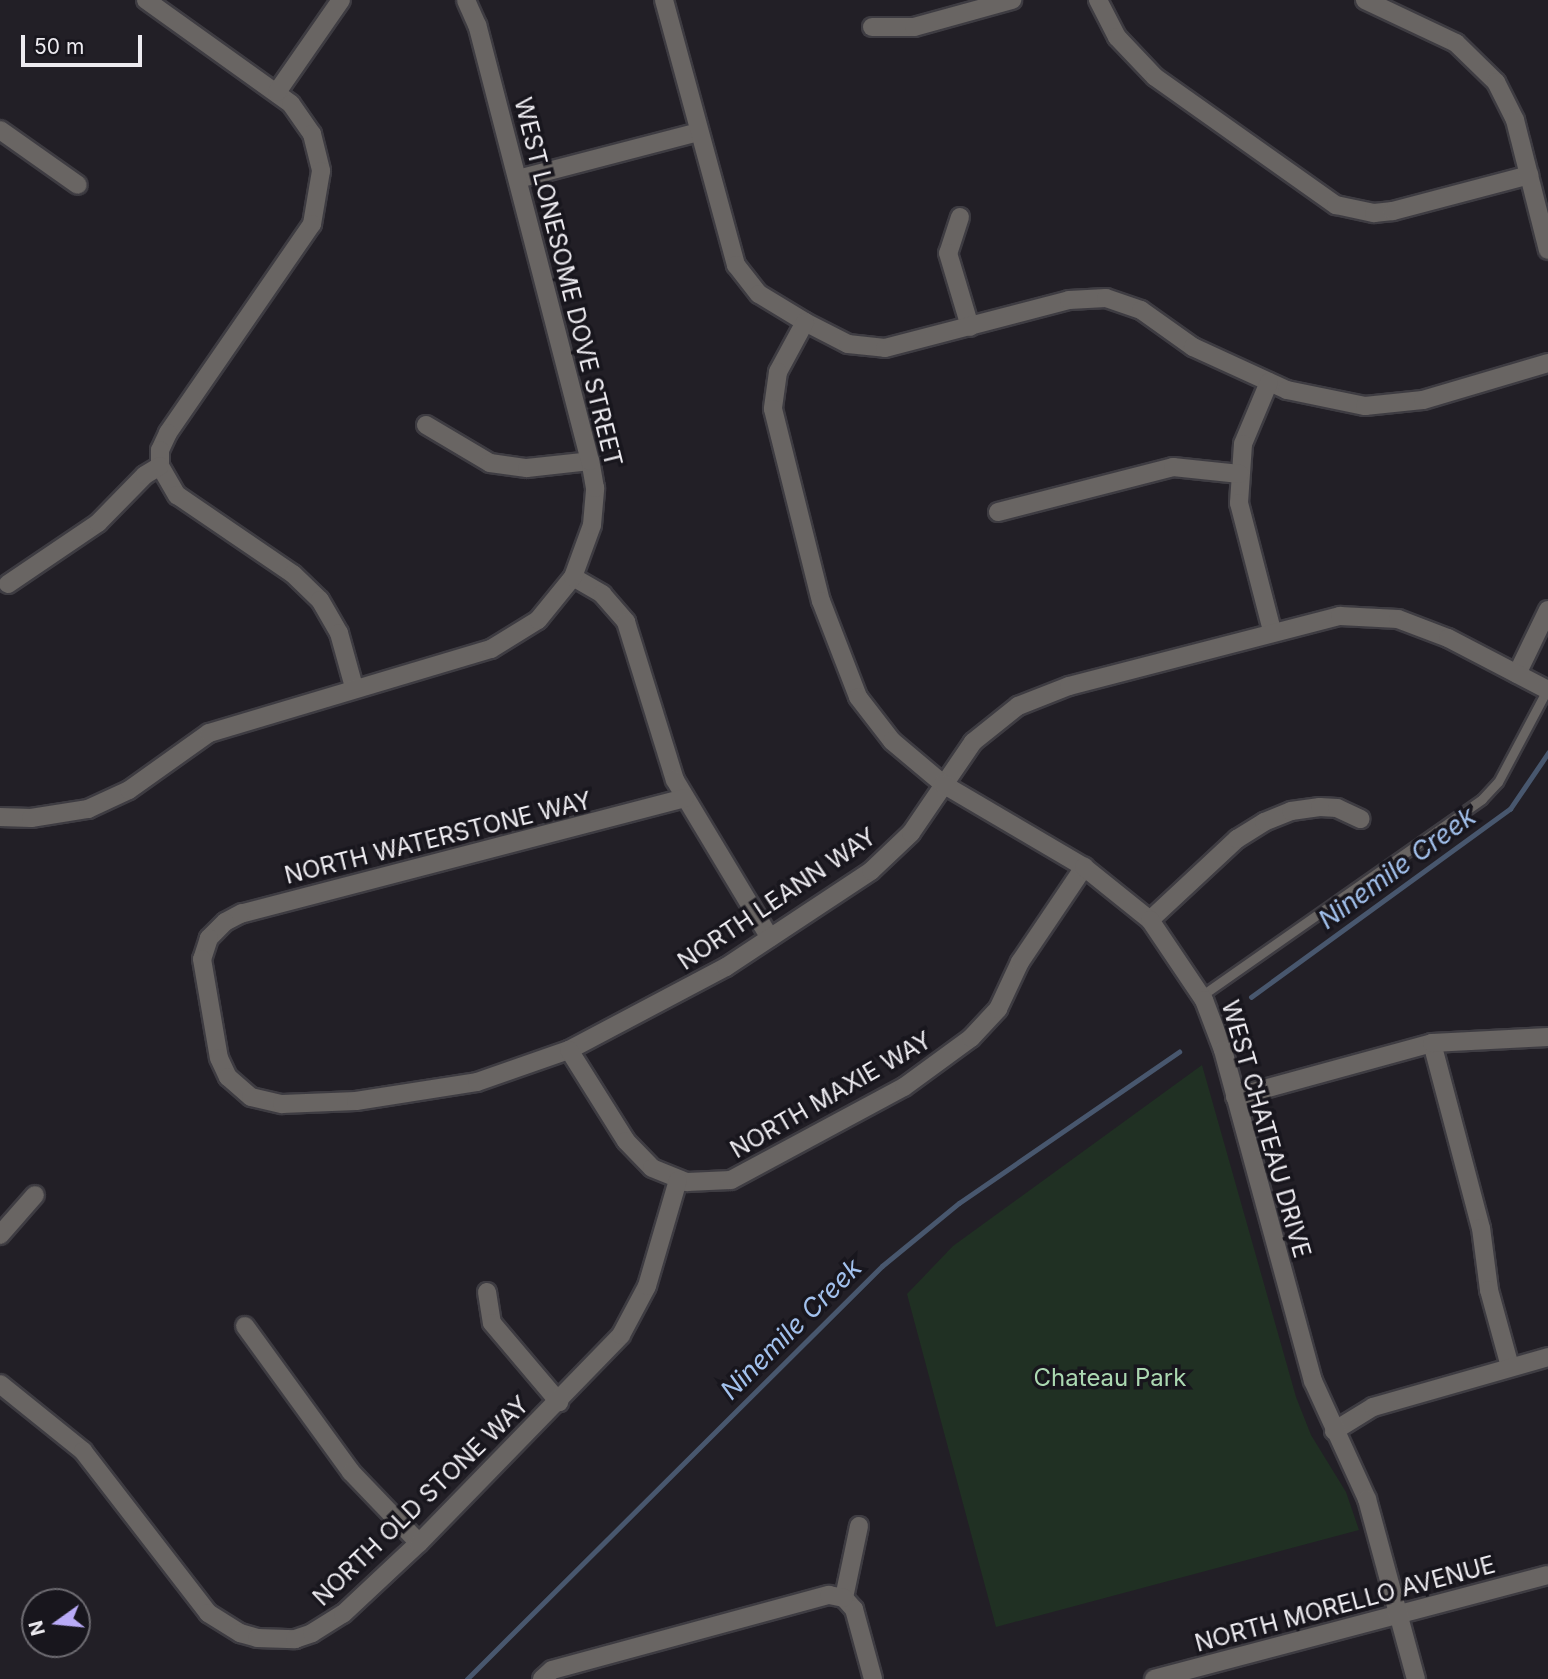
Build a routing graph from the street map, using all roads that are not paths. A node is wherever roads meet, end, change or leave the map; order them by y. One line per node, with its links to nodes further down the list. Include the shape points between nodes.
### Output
1 (146, 0): 10 (street)
2 (341, 0): 10 (street)
3 (466, 0): 14 (street, WEST LONESOME DOVE STREET, via 477,25)
4 (664, 0): 12 (street)
5 (1012, 0): 9 (street, via 914,26)
6 (1098, 0): 13 (street, via 1117,37 1148,71 1336,205 1374,213 1393,211)
7 (1364, 0): 8 (street)
8 (1392, 6): 13 (street, via 1456,43 1485,67 1507,100)
9 (872, 27)
10 (276, 92): 24 (street, via 302,118 318,152 318,207 302,241 168,433 160,450)
11 (0, 130): 15 (street)
12 (699, 132): 14 (street); 18 (street, via 736,265 759,294)
13 (1529, 175): 17 (street)
14 (518, 179): 23 (street, WEST LONESOME DOVE STREET)
15 (78, 185)
16 (960, 217): 19 (street, via 948,253)
17 (1548, 250)
18 (805, 322): 19 (street, via 866,348 885,348); 34 (street, WEST CHATEAU DRIVE, via 778,372 773,408 821,601 858,697 892,741)
19 (970, 327): 21 (street, via 1069,300 1106,298 1141,310 1193,347)
20 (1548, 363): 21 (street, via 1423,400 1384,406 1319,400)
21 (1269, 382): 25 (street, via 1243,444)
22 (426, 425): 23 (street, via 490,463 527,468)
23 (590, 461): 27 (street, WEST LONESOME DOVE STREET, via 595,488 592,525)
24 (160, 467): 28 (street, via 145,475 99,523); 32 (street, via 177,495 293,574 320,600 339,633)
25 (1240, 474): 26 (street, via 1173,467); 30 (street, via 1239,503)
26 (998, 512)
27 (573, 578): 32 (street, WEST LONESOME DOVE STREET, via 551,607 508,641); 35 (street, via 601,594 626,622 667,761)
28 (8, 584)
29 (1548, 610): 31 (street)
30 (1272, 631): 31 (street, NORTH LEANN WAY, via 1340,616 1398,619 1448,638); 34 (street, NORTH LEANN WAY, via 1069,686 1018,706 973,742)
31 (1517, 674): 33 (street, NORTH LEANN WAY)
32 (354, 687): 36 (street, WEST LONESOME DOVE STREET, via 209,733 130,790 88,809 31,818)
33 (1548, 690): 42 (lane, via 1499,782 1482,799)
34 (943, 784): 38 (street, WEST CHATEAU DRIVE); 41 (street, NORTH LEANN WAY, via 911,833 886,860)
35 (685, 798): 40 (street, NORTH WATERSTONE WAY, via 242,913); 41 (street)
36 (0, 817)
37 (1361, 819): 39 (street, via 1337,808 1320,807 1291,811 1264,822 1237,839)
38 (1084, 867): 39 (street, WEST CHATEAU DRIVE); 47 (street, NORTH MAXIE WAY, via 1020,962 998,1009 953,1054 904,1087 731,1180 710,1184)
39 (1150, 920): 42 (street, WEST CHATEAU DRIVE)
40 (209, 938): 45 (street, NORTH LEANN WAY, via 202,959 202,982 219,1058 228,1077 251,1097 294,1104 435,1091 519,1070)
41 (770, 938): 45 (street, NORTH LEANN WAY, via 726,967)
42 (1201, 996): 46 (street, WEST CHATEAU DRIVE)
43 (1548, 1037): 44 (street)
44 (1432, 1043): 46 (street); 53 (street, via 1481,1228 1489,1290)
45 (569, 1050): 47 (street, NORTH MAXIE WAY, via 638,1156)
46 (1235, 1097): 56 (street, WEST CHATEAU DRIVE, via 1313,1381)
47 (678, 1180): 55 (street, NORTH OLD STONE WAY, via 647,1286 632,1320)
48 (35, 1195): 49 (street)
49 (0, 1235)
50 (487, 1292): 55 (street, via 492,1323)
51 (245, 1326): 58 (street, via 351,1472)
52 (1548, 1357): 53 (street)
53 (1510, 1367): 56 (street, via 1373,1407)
54 (0, 1384): 58 (street, NORTH OLD STONE WAY, via 83,1451 196,1600 240,1633 276,1640 320,1629)
55 (559, 1402): 58 (street, NORTH OLD STONE WAY)
56 (1334, 1431): 61 (street, WEST CHATEAU DRIVE, via 1363,1486)
57 (859, 1526): 60 (street)
58 (419, 1543)
59 (1548, 1575): 61 (street, NORTH MORELLO AVENUE)
60 (845, 1598): 62 (street, via 829,1595 552,1670); 63 (street, via 854,1609)
61 (1400, 1616): 64 (street, NORTH MORELLO AVENUE); 65 (street, WEST CHATEAU DRIVE)
62 (542, 1679)
63 (873, 1679)
64 (1154, 1679)
65 (1416, 1679)

